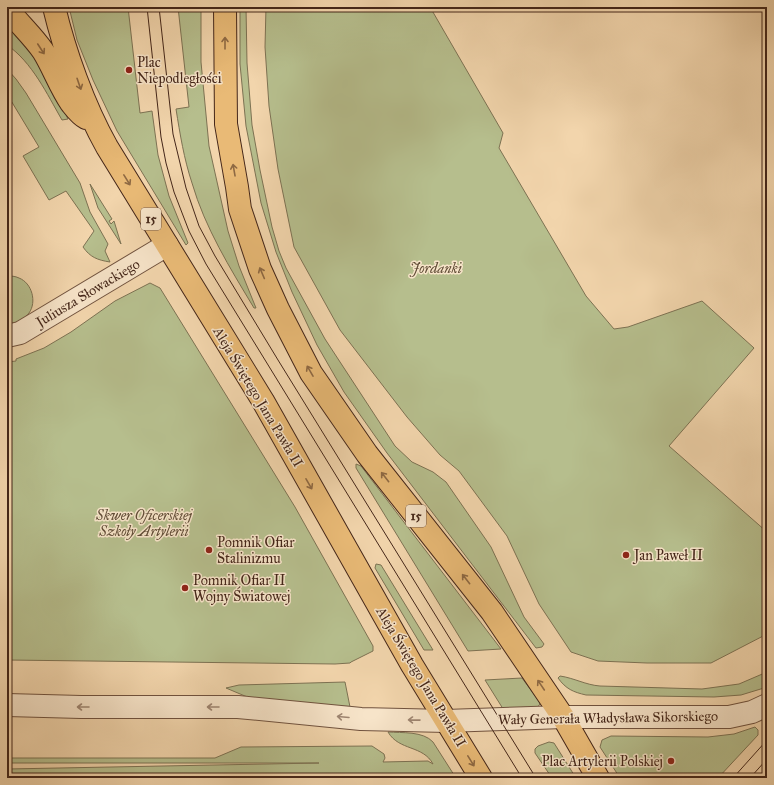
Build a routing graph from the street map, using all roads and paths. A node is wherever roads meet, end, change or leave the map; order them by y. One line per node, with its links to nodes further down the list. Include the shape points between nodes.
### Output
1 (54, 7): 4 (main road, Aleja Świętego Jana Pawła II / 15, one-way to 4)
2 (225, 7): 9 (main road, 15, one-way to 2, via 492,612 367,454 311,373 278,309 260,269 240,209 226,124)
3 (7, 8): 4 (main road, one-way to 4, via 40,47 75,108 83,117)
4 (93, 122): 5 (main road, Aleja Świętego Jana Pawła II / 15, one-way to 5)
5 (167, 246): 6 (street, Juliusza Słowackiego, via 20,333); 10 (main road, Aleja Świętego Jana Pawła II / 15, one-way to 10, via 263,401)
6 (7, 336)
7 (767, 705): 9 (street, Wały Generała Władysława Sikorskiego, via 752,712 729,717)
8 (7, 706): 10 (street, Wały Generała Władysława Sikorskiego, one-way to 8, via 361,719 238,707)
9 (563, 717): 10 (street, Wały Generała Władysława Sikorskiego); 12 (main road, 15)
10 (446, 721): 11 (main road, Aleja Świętego Jana Pawła II / 15, one-way to 11)
11 (481, 778)
12 (598, 778)

